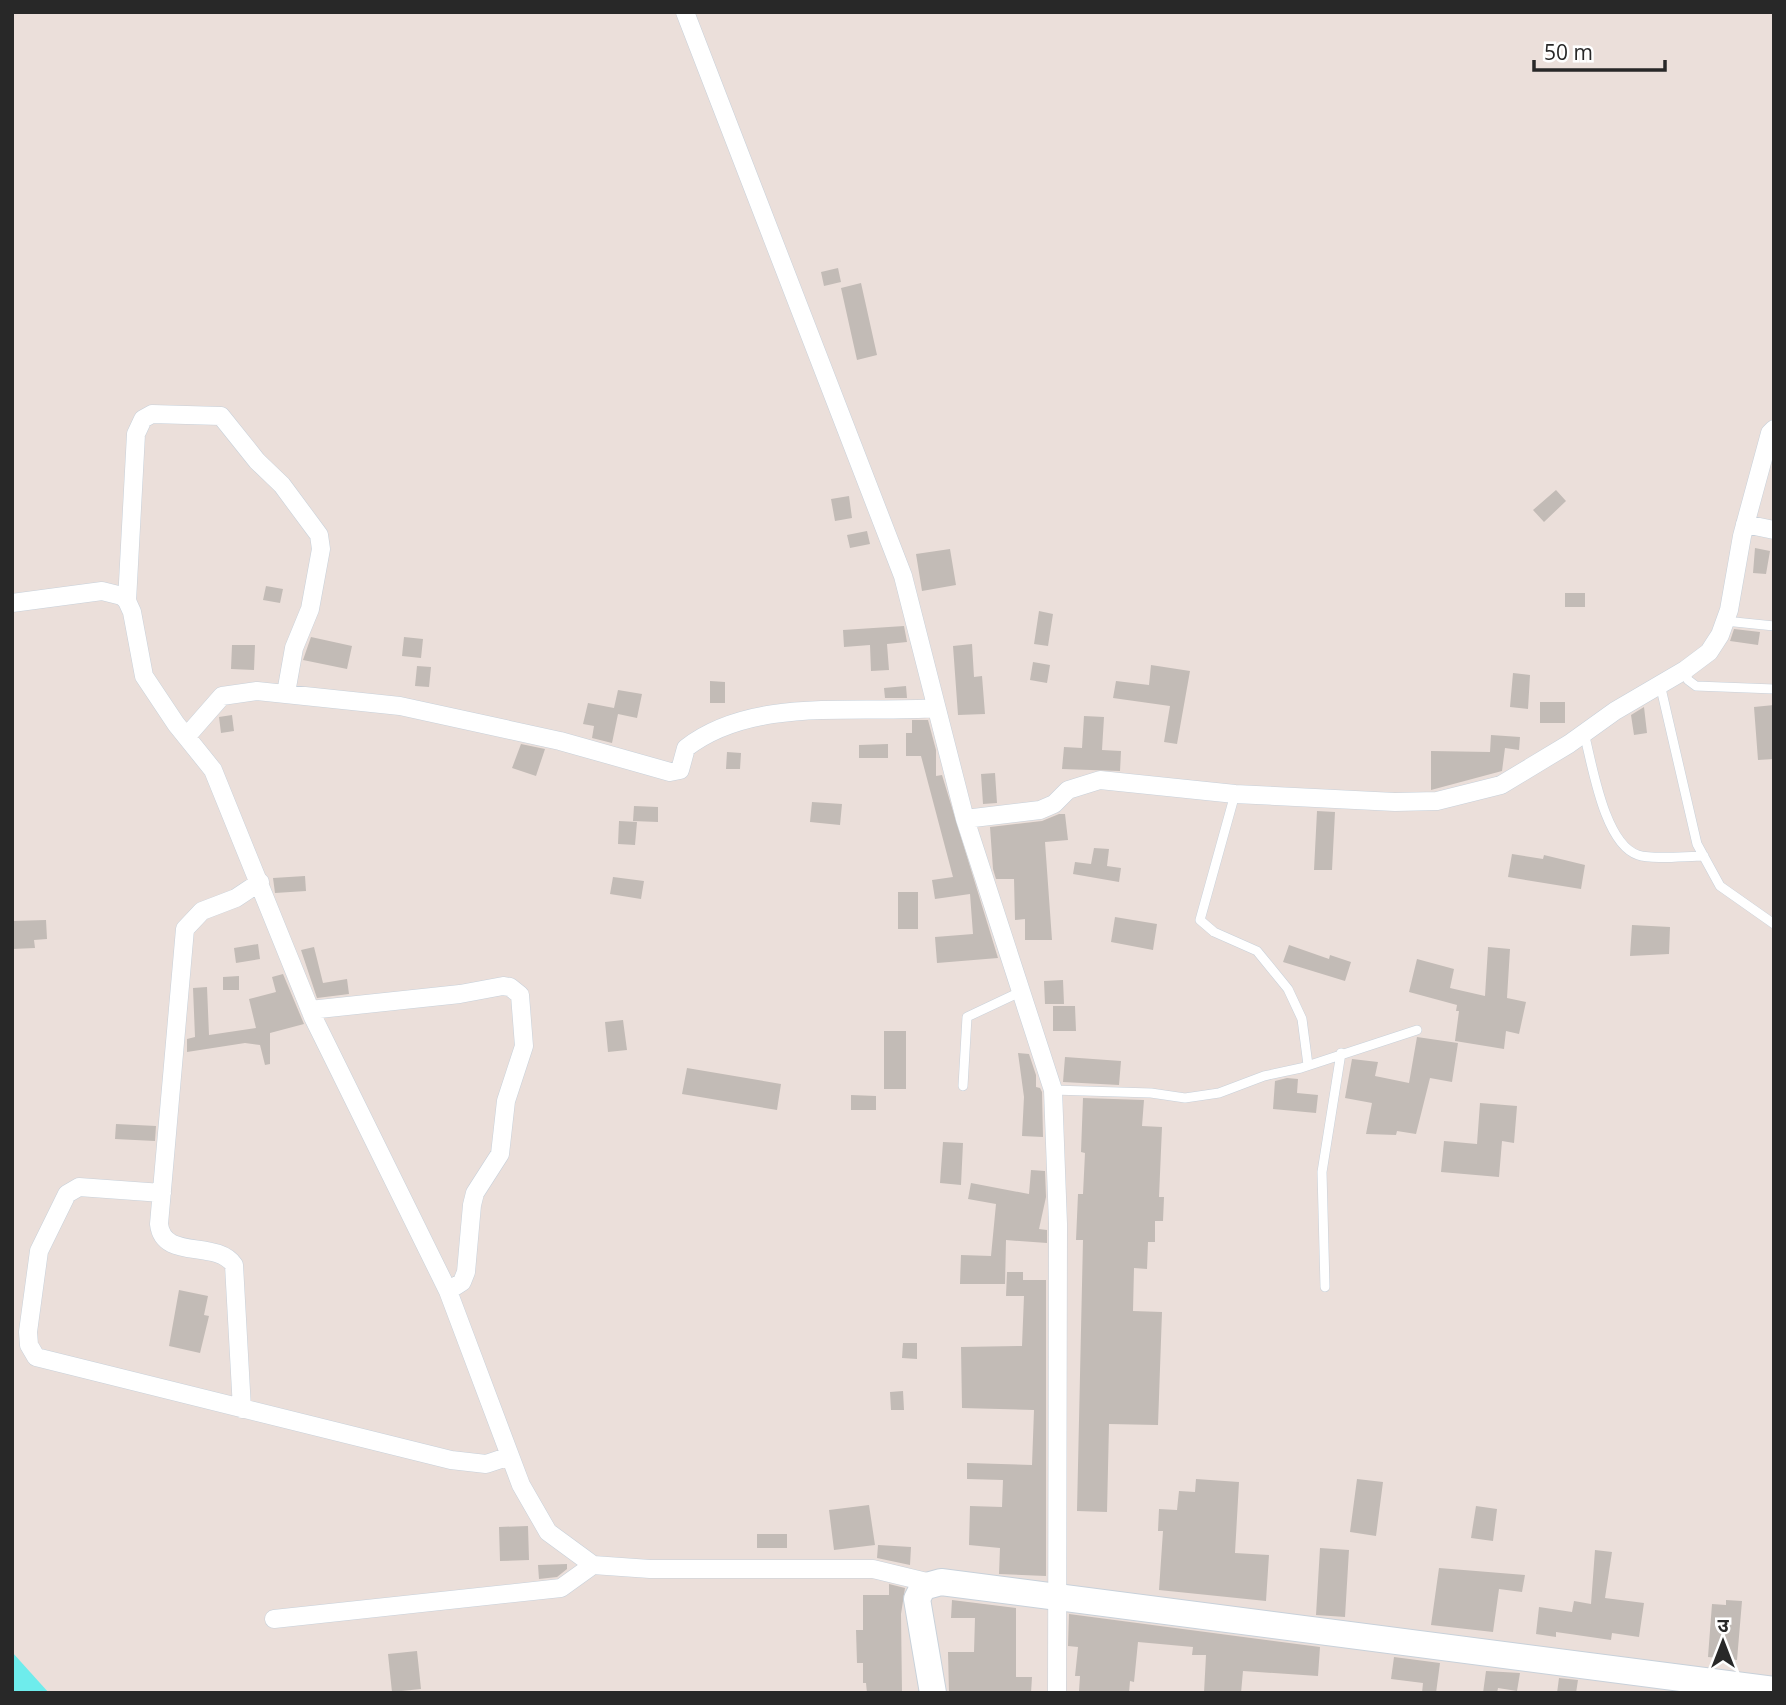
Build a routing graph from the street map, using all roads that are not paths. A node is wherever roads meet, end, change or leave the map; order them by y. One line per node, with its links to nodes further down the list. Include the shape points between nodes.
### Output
1 (685, 12): 13 (street, via 903,576)
2 (1774, 429): 3 (street)
3 (1745, 524): 4 (street); 7 (street)
4 (1774, 530)
5 (127, 601): 6 (street, via 102,592); 12 (street, via 135,434 152,414 221,416 282,485 319,536 321,549 310,609 294,648); 15 (street, via 145,676)
6 (12, 603)
7 (1725, 621): 8 (lane); 9 (street, via 1709,652)
8 (1774, 626)
9 (1685, 670): 10 (street); 11 (lane, via 1696,686)
10 (1660, 684): 14 (street); 18 (lane, via 1689,815)
11 (1774, 689)
12 (286, 693): 13 (street, via 400,706 560,741 670,772 680,770 691,745 734,722 792,714); 15 (street, via 222,696)
13 (935, 708): 17 (street)
14 (1584, 733): 16 (street, via 1501,785 1437,801); 18 (lane, via 1604,809 1628,848 1638,855)
15 (187, 736): 19 (street, via 213,770)
16 (1235, 794): 17 (street, via 1100,780 1068,790 1040,810); 25 (lane, via 1200,920 1214,932 1257,951 1288,989 1302,1019)
17 (965, 818): 21 (street)
18 (1704, 856): 20 (lane, via 1720,886)
19 (260, 882): 22 (street); 28 (street, via 236,898 202,911 186,929)
20 (1774, 924)
21 (1020, 992): 26 (lane, via 967,1017); 27 (street)
22 (310, 1010): 30 (street); 30 (street, via 503,986 520,995 524,1046 506,1101 500,1154 475,1193 466,1272 462,1282)
23 (1417, 1030): 24 (lane)
24 (1341, 1053): 25 (lane); 29 (lane, via 1322,1172)
25 (1308, 1065): 27 (lane, via 1219,1093 1185,1097)
26 (963, 1086)
27 (1053, 1090): 35 (street)
28 (162, 1193): 31 (street, via 159,1224 163,1239 227,1257 234,1265); 31 (street, via 79,1187 66,1194 39,1251 29,1345 36,1357 45,1361)
29 (1325, 1286)
30 (448, 1291): 32 (street)
31 (242, 1409): 32 (street, via 451,1460 486,1464)
32 (510, 1456): 33 (street, via 531,1507 548,1532)
33 (593, 1565): 34 (street, via 873,1569); 36 (street, via 561,1588)
34 (931, 1583): 35 (main road); 38 (main road, via 919,1592 917,1608)
35 (1059, 1597): 37 (main road); 39 (street)
36 (274, 1619)
37 (1774, 1690)
38 (933, 1693)
39 (1057, 1693)

